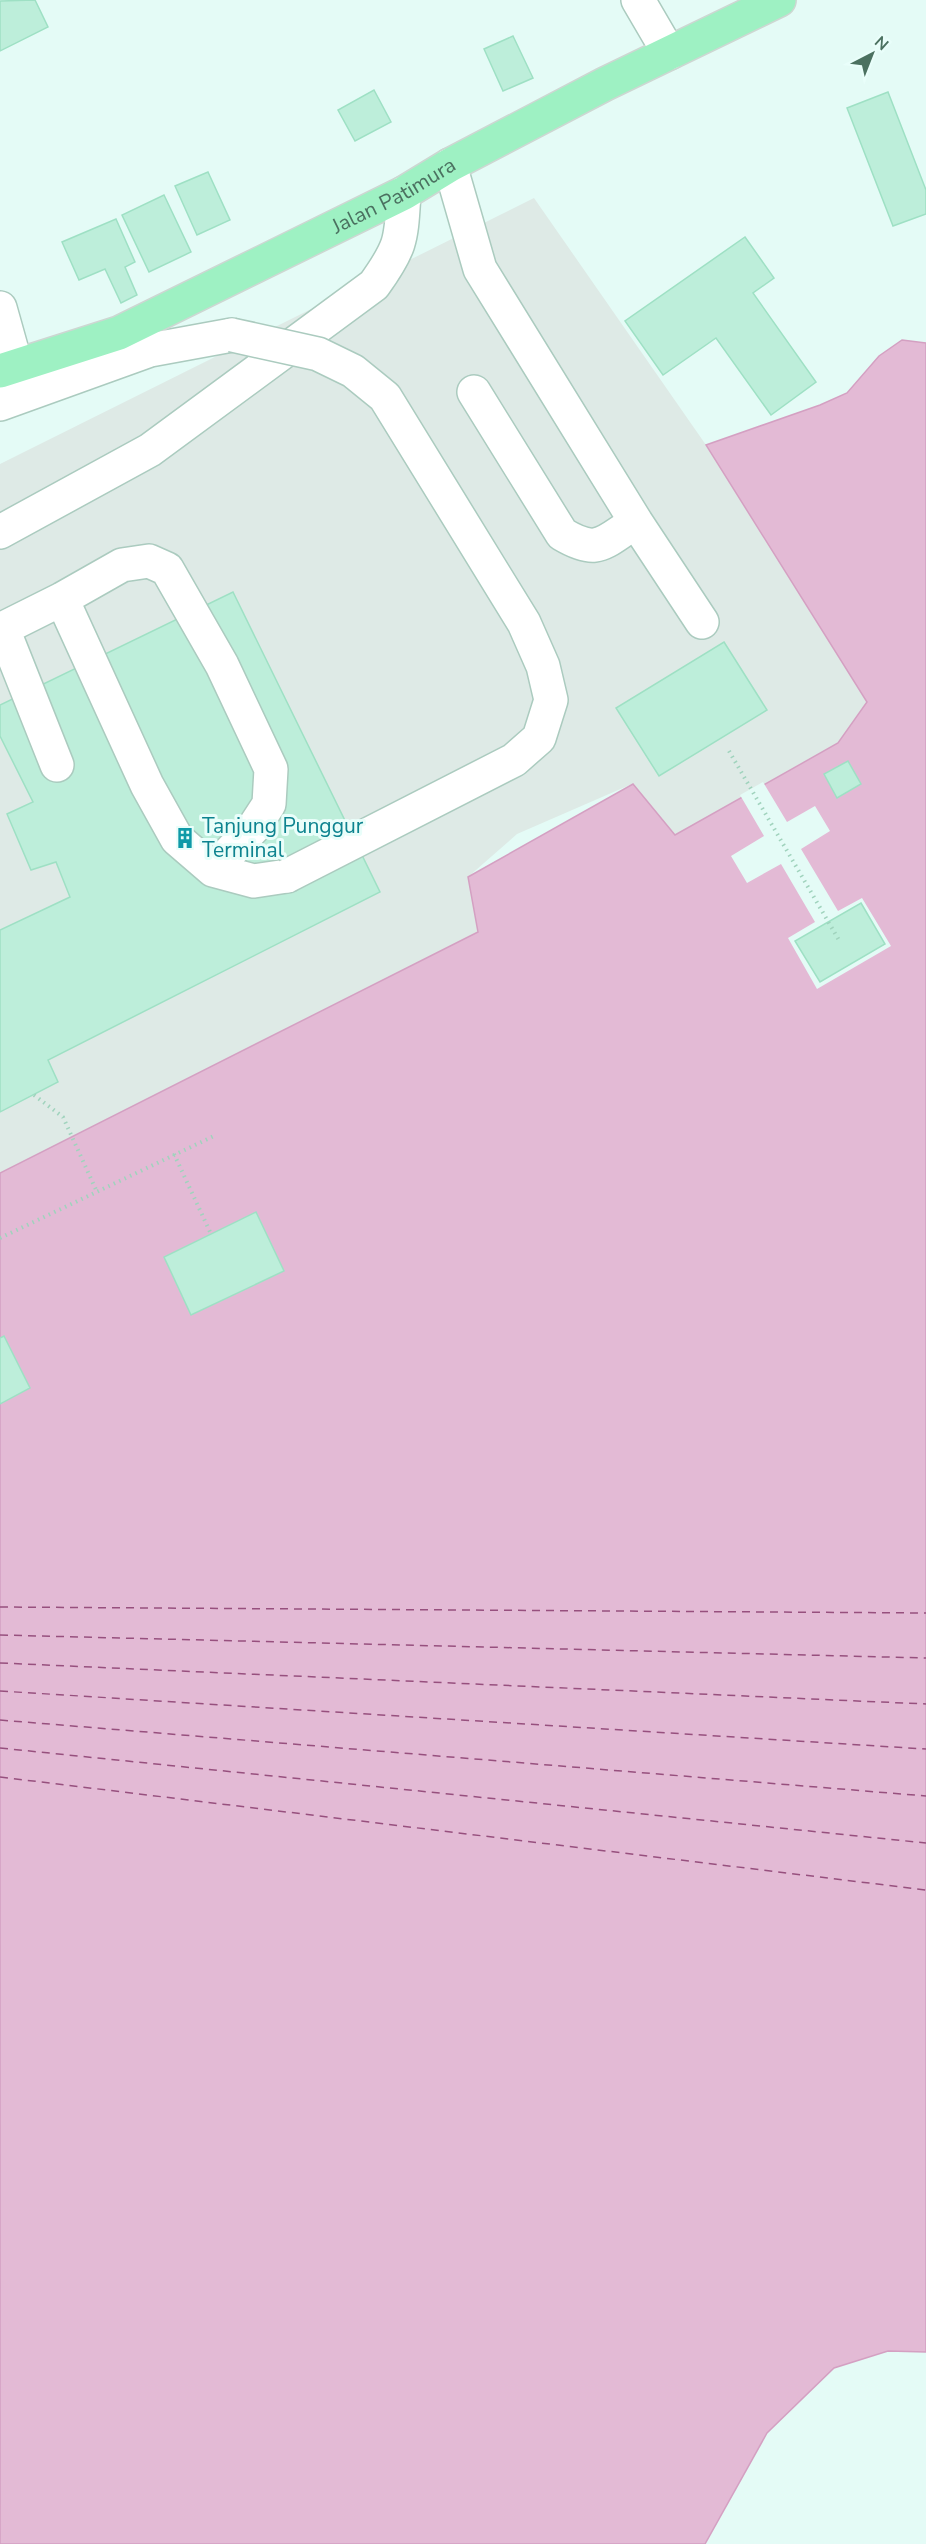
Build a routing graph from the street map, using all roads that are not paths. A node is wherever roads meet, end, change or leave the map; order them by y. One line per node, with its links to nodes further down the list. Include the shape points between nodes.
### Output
1 (638, 0): 3 (lane)
2 (779, 0): 3 (highway, Jalan Patimura)
3 (669, 53): 4 (highway, Jalan Patimura)
4 (450, 165): 5 (highway, Jalan Patimura); 10 (lane, via 480,269)
5 (405, 193): 7 (highway, Jalan Patimura, via 119,333); 11 (lane, via 401,238 374,285 150,450)
6 (0, 308): 7 (lane)
7 (8, 368)
8 (474, 392): 10 (lane, via 562,534 580,545 596,547)
9 (0, 404): 16 (lane, bridge, via 150,350 232,335 318,354 353,371 385,397 524,622 543,666 551,700 539,738 514,760 287,876 254,881)
10 (636, 522): 13 (lane)
11 (0, 532)
12 (62, 599): 14 (lane); 16 (lane, via 147,785 177,839); 16 (lane, via 122,565 149,561 167,569 222,665 272,769 269,804 254,827)
13 (702, 622)
14 (1, 629): 15 (lane)
15 (57, 765)
16 (213, 870)

